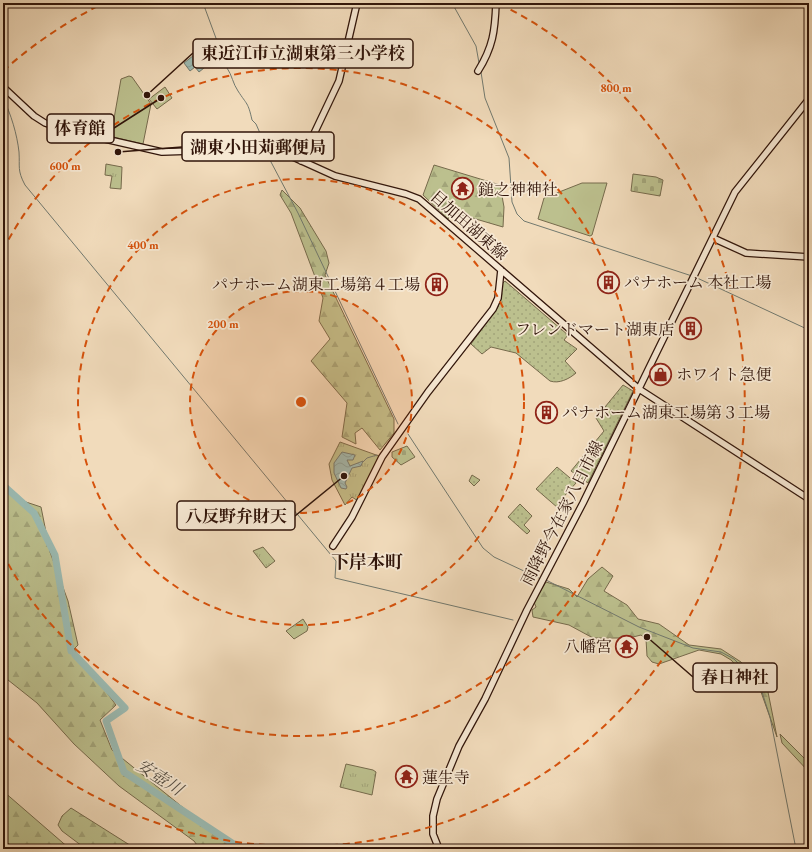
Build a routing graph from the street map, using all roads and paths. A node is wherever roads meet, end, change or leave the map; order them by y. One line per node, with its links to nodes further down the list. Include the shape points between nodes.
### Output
1 (357, 3): 6 (main road, via 339,81)
2 (496, 3): 3 (main road, via 492,45)
3 (478, 71)
4 (3, 87): 6 (main road, 目加田湖東線, via 34,116 45,123 70,131 162,152 192,151 244,142 260,142)
5 (809, 98): 7 (main road, 雨降野今在家八日市線, via 735,192)
6 (301, 161): 9 (main road, 目加田湖東線, via 335,176 419,199)
7 (713, 238): 8 (main road, via 746,253); 10 (main road, 雨降野今在家八日市線)
8 (809, 256)
9 (501, 270): 10 (main road, 目加田湖東線); 12 (main road, via 498,298 493,309 428,392 382,457 352,518)
10 (639, 389): 11 (main road, 目加田湖東線); 13 (main road, 雨降野今在家八日市線, via 485,699 459,746 437,799 433,816 434,834)
11 (809, 499)
12 (333, 546)
13 (439, 849)

